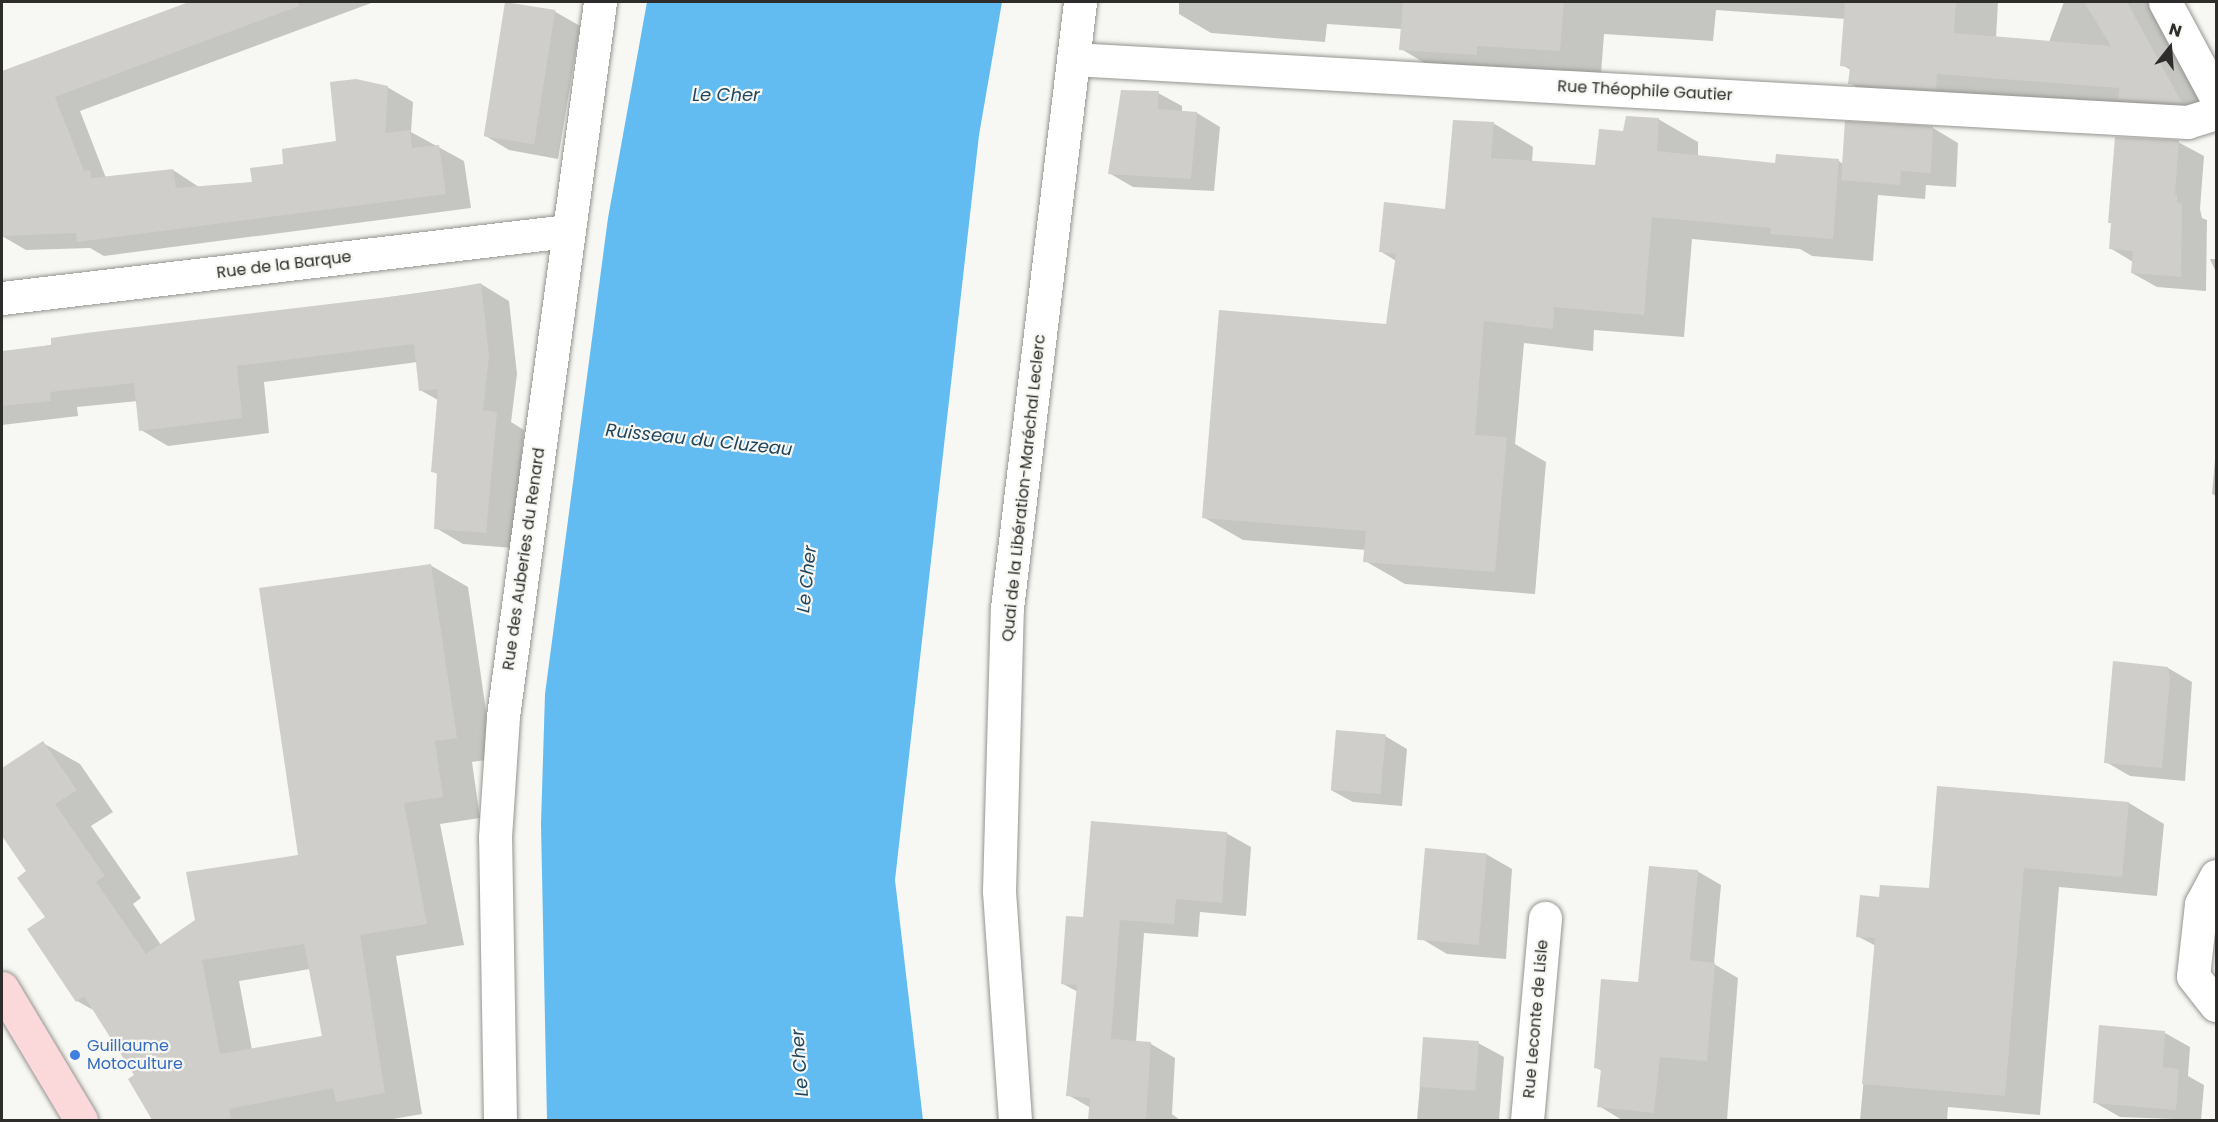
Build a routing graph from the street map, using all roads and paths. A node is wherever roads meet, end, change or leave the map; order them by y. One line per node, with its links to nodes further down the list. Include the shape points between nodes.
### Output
1 (600, 2): 7 (street, Rue des Auberies du Renard)
2 (1080, 2): 4 (street, Quai de la Libération-Maréchal Leclerc)
3 (2165, 2): 5 (street)
4 (1073, 59): 6 (street, Rue Théophile Gautier, via 2187,122); 15 (street, Quai de la Libération-Maréchal Leclerc, via 1007,608 999,891)
5 (2217, 97)
6 (2217, 113)
7 (567, 231): 8 (street, Rue de la Barque); 14 (street, Rue des Auberies du Renard, via 503,717 495,837)
8 (2, 298)
9 (2217, 876): 12 (street, via 2201,904 2193,976)
10 (1545, 918): 16 (street, Rue Leconte de Lisle)
11 (2, 988): 13 (street)
12 (2217, 1005)
13 (81, 1120)
14 (500, 1120)
15 (1015, 1120)
16 (1527, 1120)

